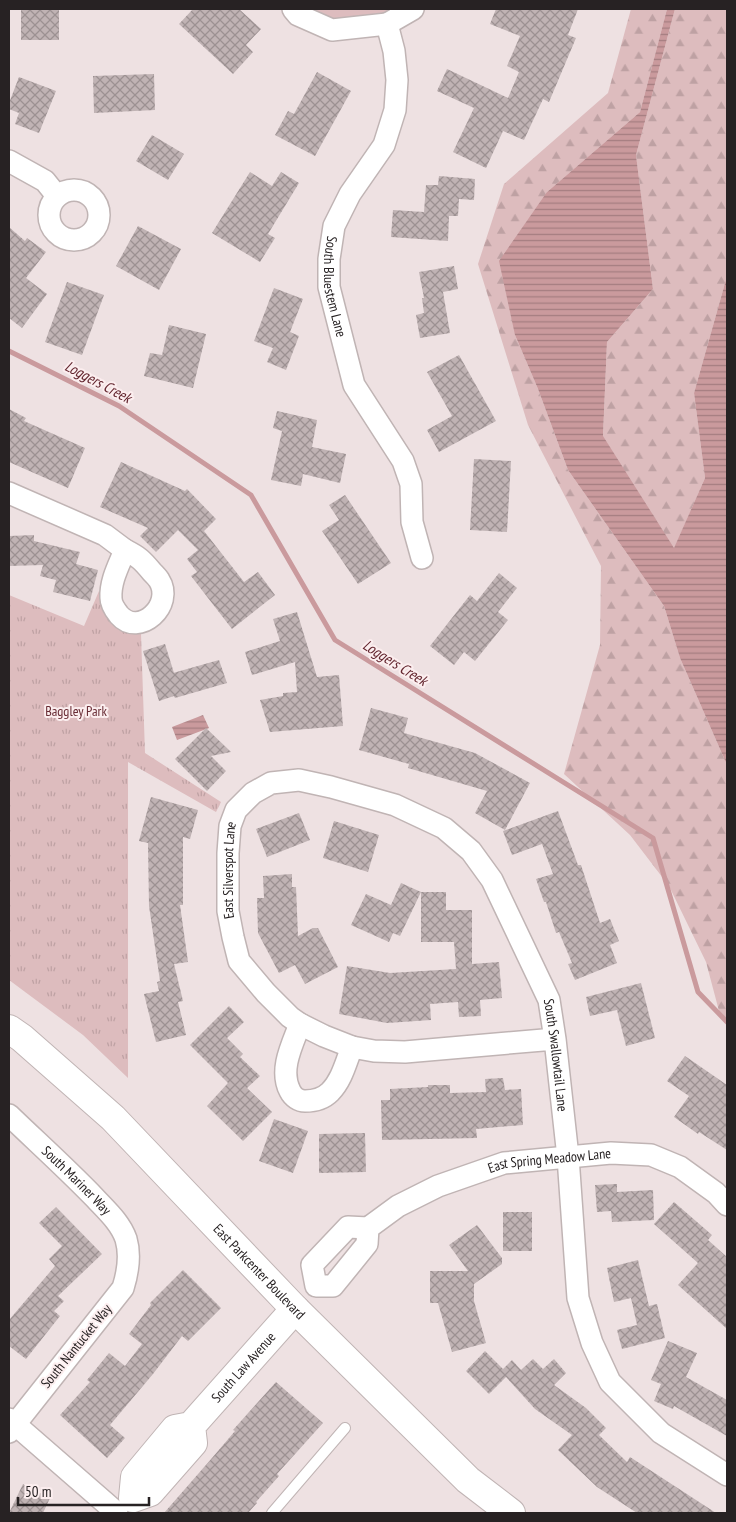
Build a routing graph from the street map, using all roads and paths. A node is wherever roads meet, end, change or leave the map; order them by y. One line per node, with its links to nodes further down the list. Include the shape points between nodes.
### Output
1 (293, 9): 3 (street, via 298,15 332,30)
2 (413, 9): 3 (street)
3 (387, 24): 8 (street, South Bluestem Lane, via 397,80 395,110 384,145 350,194 334,226 328,260 329,288 354,385 403,461 411,484 412,522)
4 (9, 161): 5 (street, via 44,181)
5 (57, 196)
6 (9, 493): 7 (street, via 104,535)
7 (125, 550)
8 (422, 558)
9 (236, 810): 10 (street, East Silverspot Lane, via 230,826 228,911 239,961 266,993); 12 (street, South Swallowtail Lane, via 253,793 271,783 299,780 395,805 444,828 471,851 492,880 549,1000)
10 (300, 1024): 13 (street, East Silverspot Lane); 13 (street, via 285,1067 286,1083 293,1096 301,1101 315,1102 329,1093 339,1079)
11 (9, 1029): 18 (main road, East Parkcenter Boulevard, via 113,1118)
12 (555, 1039): 13 (street, East Silverspot Lane, via 405,1052); 15 (street, South Swallowtail Lane)
13 (352, 1047)
14 (9, 1115): 17 (street, South Mariner Way, via 120,1224)
15 (568, 1157): 16 (street, East Spring Meadow Lane, via 611,1152 651,1155 680,1167 716,1192); 18 (street, East Spring Meadow Lane, via 504,1163 448,1183 398,1206 368,1228 348,1227 312,1266 316,1286); 21 (street, South Swallowtail Lane, via 578,1298 592,1343 610,1382 661,1433)
16 (727, 1205)
17 (129, 1254): 19 (street, South Nantucket Way, via 123,1288)
18 (295, 1309): 22 (main road, South Law Avenue, via 192,1426 175,1429 135,1477); 24 (main road, East Parkcenter Boulevard, via 468,1480)
19 (11, 1425): 22 (street)
20 (346, 1428): 23 (lane)
21 (727, 1475)
22 (123, 1508)
23 (272, 1513)
24 (511, 1513)

